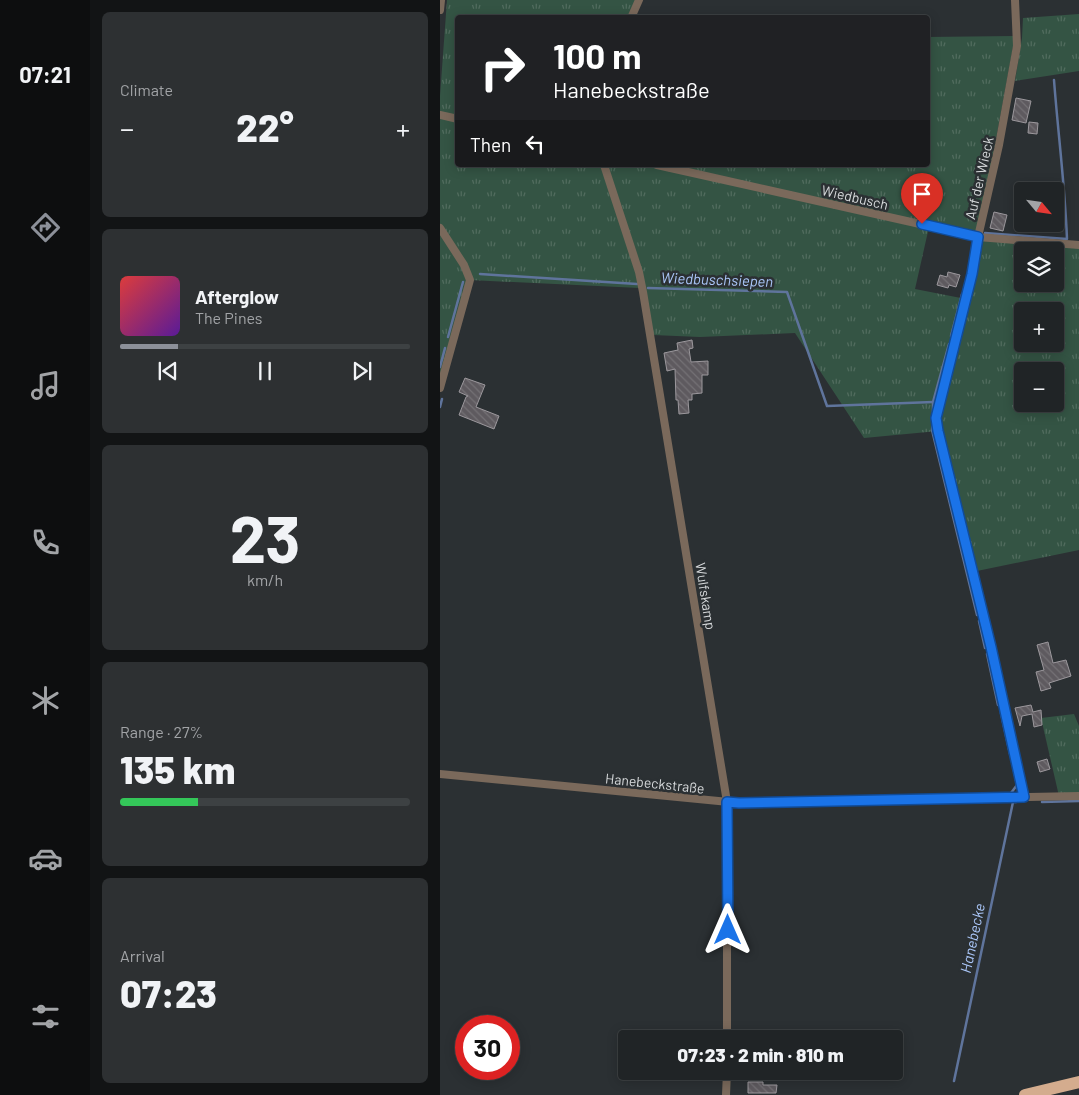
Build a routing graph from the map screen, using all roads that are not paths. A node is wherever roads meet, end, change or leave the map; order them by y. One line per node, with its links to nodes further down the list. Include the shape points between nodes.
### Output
1 (441, 0): 4 (street)
2 (639, 0): 5 (street)
3 (1015, 0): 11 (street, Auf der Wieck, via 1017,46)
4 (440, 10)
5 (632, 15)
6 (440, 116): 7 (street)
7 (455, 119)
8 (605, 167): 17 (street, Wulfskamp, via 643,292)
9 (666, 167): 11 (street, Wiedbusch)
10 (440, 228): 13 (street, via 470,280)
11 (978, 237): 12 (street, Wiedbusch); 16 (street, Auf der Wieck, via 972,274 936,418)
12 (1079, 245)
13 (440, 388)
14 (440, 774): 17 (street, Hanebeckstraße)
15 (1079, 796): 16 (street, Hanebeckstraße)
16 (1024, 797): 17 (street, Hanebeckstraße)
17 (727, 802): 18 (street, Wulfskamp)
18 (727, 1030)
19 (727, 1080): 21 (street)
20 (1079, 1082): 22 (highway)
21 (726, 1095)
22 (1025, 1095)

